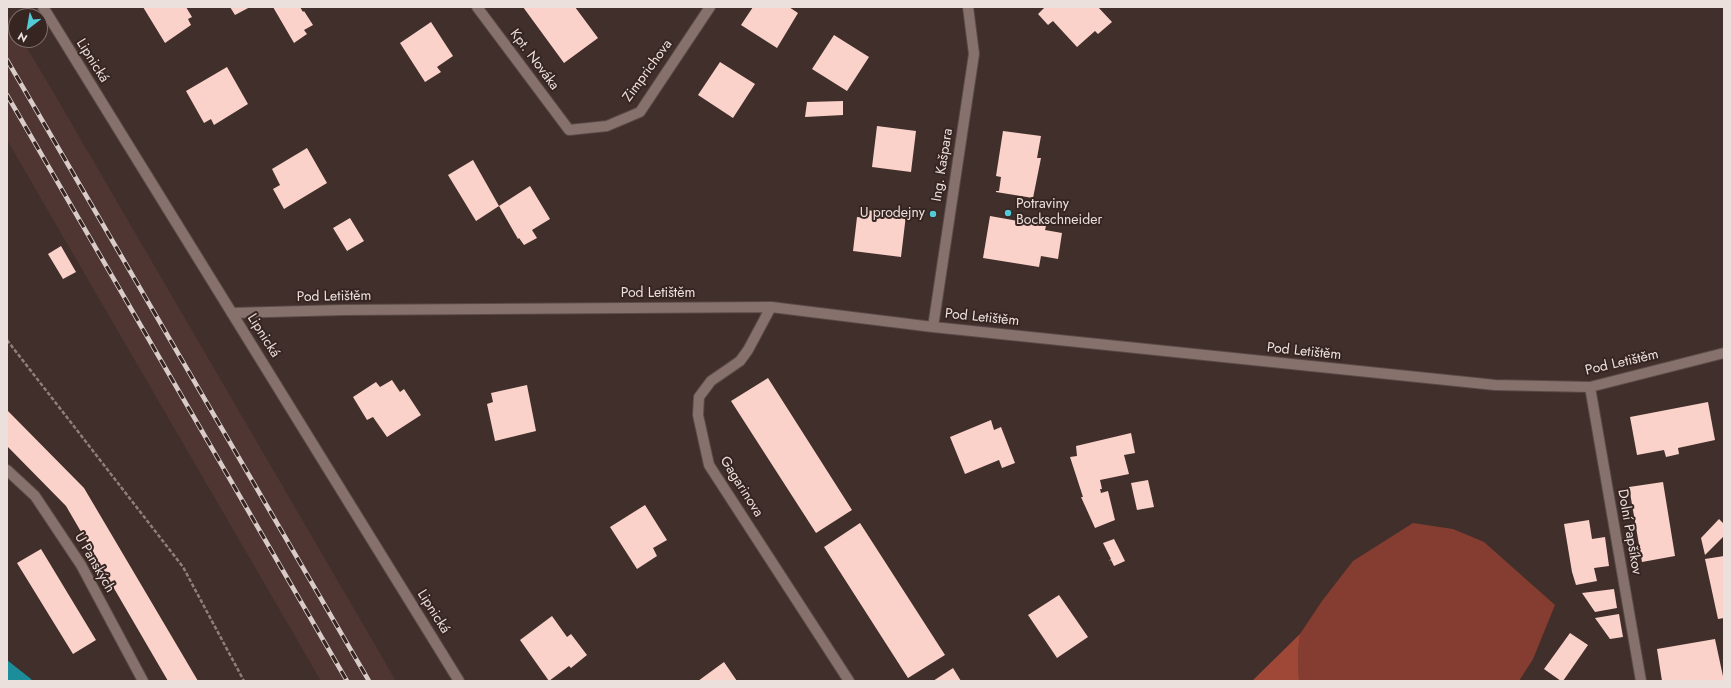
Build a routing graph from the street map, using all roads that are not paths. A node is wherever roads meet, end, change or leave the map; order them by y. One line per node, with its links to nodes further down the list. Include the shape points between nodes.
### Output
1 (43, 7): 7 (street, Lipnická)
2 (477, 7): 5 (street, Kpt. Nováka)
3 (710, 7): 5 (street, Zimprichova, via 640,112 606,126)
4 (968, 7): 8 (street, Ing. Kašpara, via 974,54)
5 (569, 130)
6 (771, 307): 7 (street, Pod Letištěm); 8 (street, Pod Letištěm); 14 (street, Gagarinova, via 740,361 711,381 699,397 698,415 709,465)
7 (232, 313): 13 (street, Lipnická)
8 (933, 327): 10 (street, Pod Letištěm, via 1487,384)
9 (1724, 353): 10 (street, Pod Letištěm)
10 (1590, 387): 15 (street, Dolní Papšíkov)
11 (7, 470): 12 (street, U Panských, via 35,496 81,565)
12 (143, 681)
13 (459, 681)
14 (849, 681)
15 (1641, 681)

